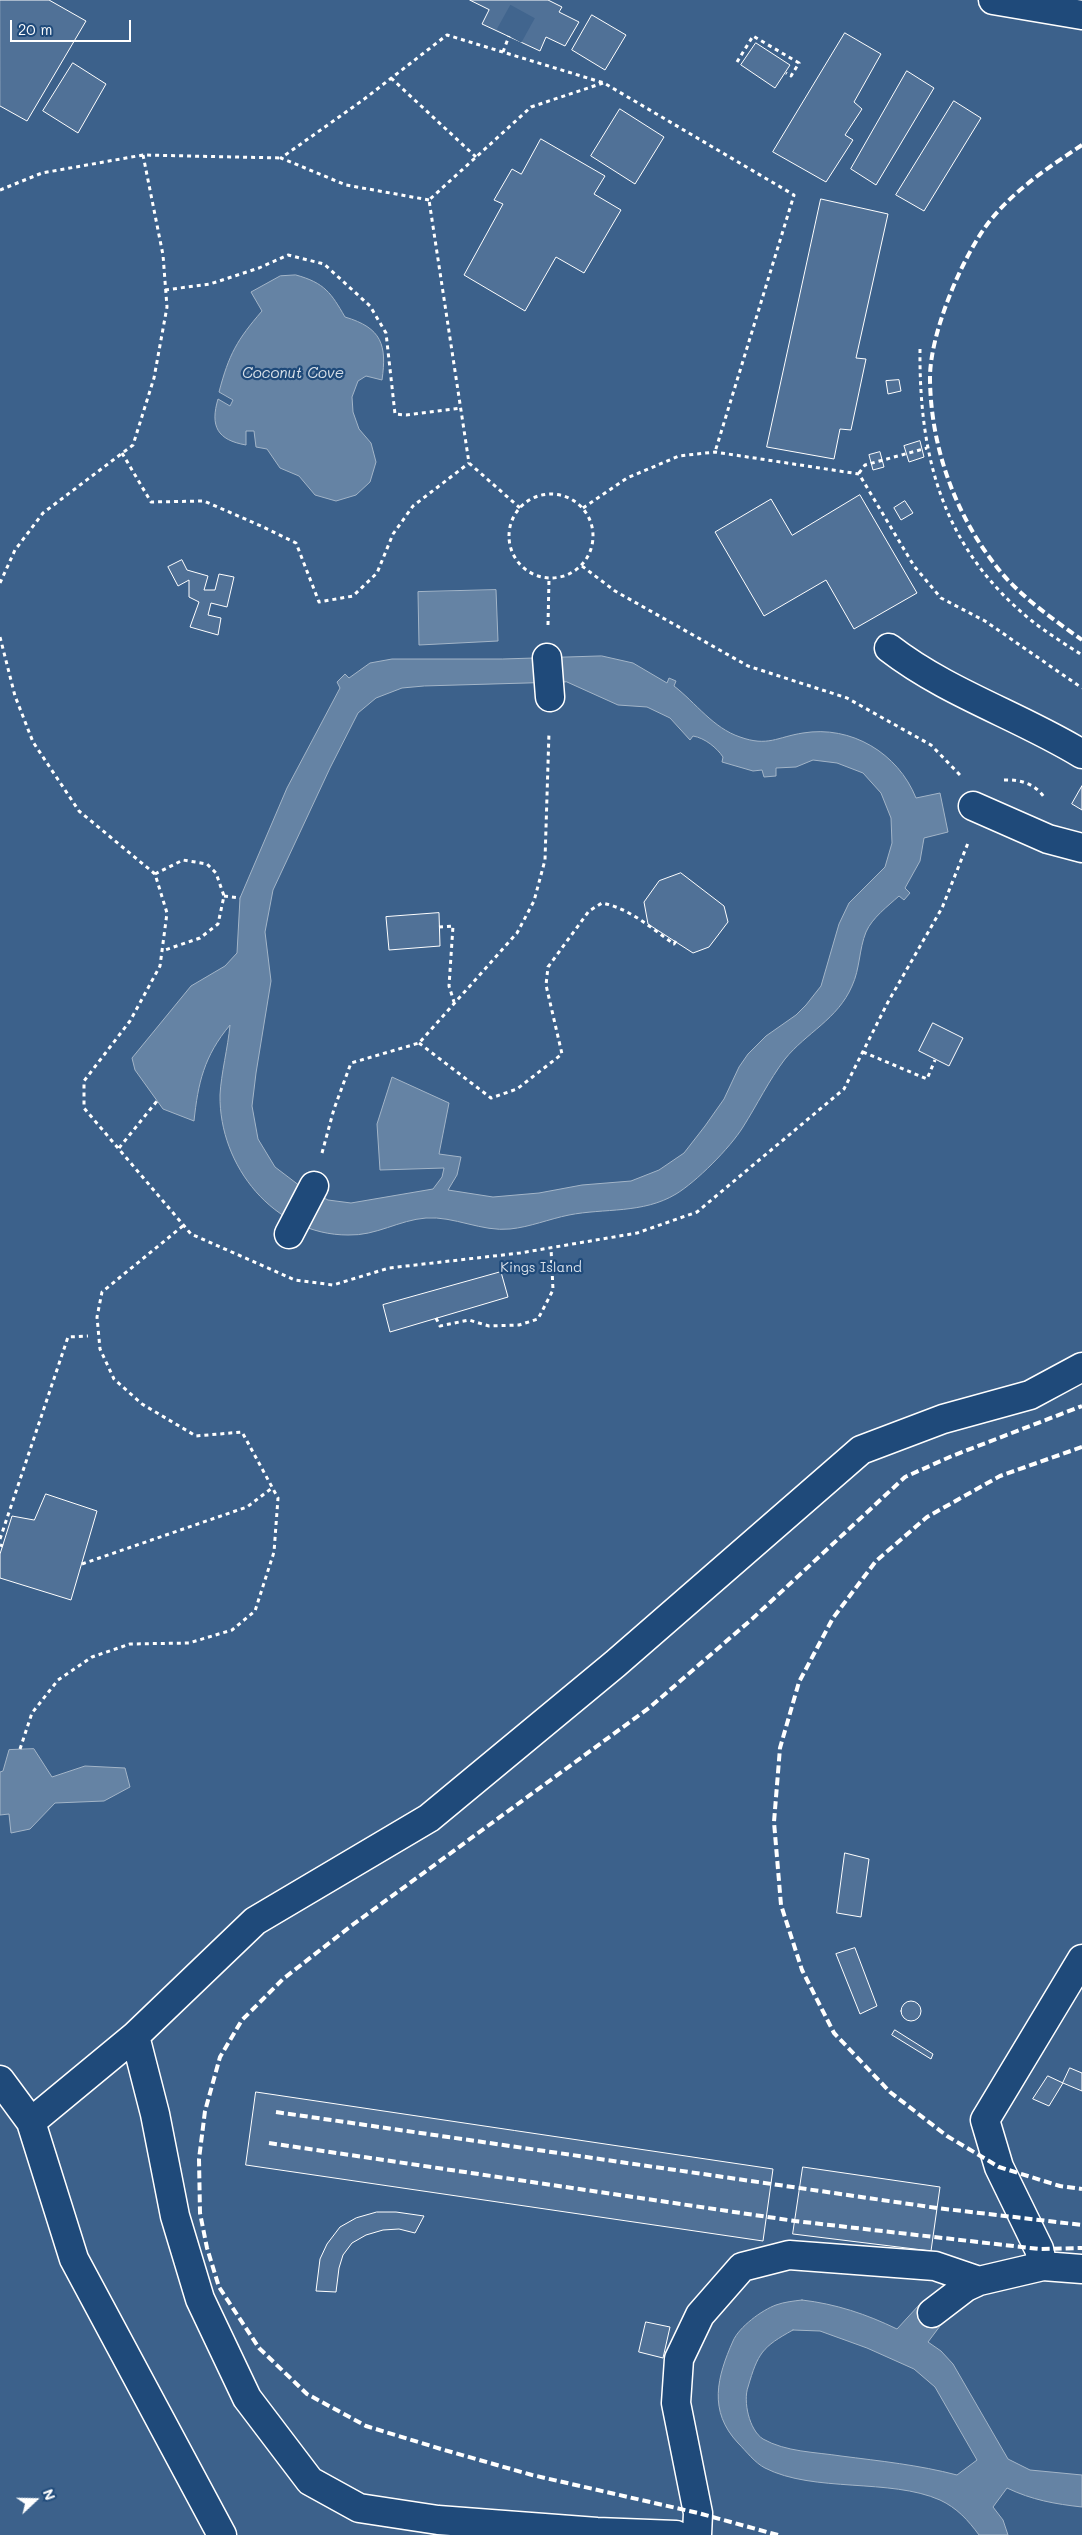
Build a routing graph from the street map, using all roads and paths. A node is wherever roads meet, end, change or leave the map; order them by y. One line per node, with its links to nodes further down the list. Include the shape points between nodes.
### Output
1 (993, 0): 2 (street)
2 (1082, 15)
3 (509, 36): 4 (path)
4 (503, 52): 7 (path, via 447,35); 8 (path)
5 (737, 62): 6 (path, via 754,36 799,63 791,76)
6 (786, 73)
7 (391, 78): 10 (path); 11 (path)
8 (604, 83): 10 (path, via 531,107); 18 (path, via 794,195)
9 (143, 155): 11 (path); 12 (path, via 42,173); 14 (path, via 162,255)
10 (476, 157): 13 (path)
11 (281, 158): 13 (path, via 346,185)
12 (0, 190)
13 (429, 200): 16 (path)
14 (165, 290): 16 (path, via 210,284 288,255 324,264 370,306 386,333 395,414); 19 (path, via 167,307 154,378 133,445)
15 (920, 349): 17 (path, via 920,385)
16 (461, 408): 20 (path)
17 (927, 448): 21 (path, via 865,465); 29 (path, via 946,513 975,560 1031,620)
18 (715, 452): 21 (path); 23 (path, via 679,456 627,478)
19 (122, 453): 20 (path, via 152,502 204,501 296,543 319,602 353,596 377,573 393,534 413,506); 26 (path, via 43,513 14,550)
20 (469, 463): 22 (path)
21 (859, 474): 31 (path, via 914,566 941,598 985,621)
22 (520, 508): 23 (path, via 531,499 558,494); 25 (path, via 512,519 510,546 524,569 536,576)
23 (583, 508): 24 (path, via 591,520 593,535 592,549)
24 (582, 566): 25 (path, via 563,577); 34 (path, via 615,591 748,666 847,698 931,744 969,785)
25 (549, 578): 30 (path)
26 (0, 582)
27 (0, 637): 36 (path, via 15,696 33,742 79,811)
28 (889, 648): 33 (street, via 963,693 1048,733)
29 (1082, 655)
30 (547, 658): 32 (street)
31 (1082, 688)
32 (550, 697): 42 (path, via 545,860 534,900 517,933)
33 (1082, 754)
34 (973, 806): 35 (street, via 1048,839); 44 (path, via 976,824 942,908)
35 (1082, 848)
36 (155, 874): 37 (path, via 183,860 207,864 216,873); 41 (path, via 167,913)
37 (224, 896): 38 (path); 41 (path, via 218,924 200,938)
38 (240, 898)
39 (439, 927): 42 (path, via 453,926 449,986)
40 (676, 941): 43 (path, via 674,944 635,916 614,906 602,903 589,911 548,967 546,985 562,1054 517,1089 491,1098)
41 (162, 951): 47 (path, via 160,966 130,1021 84,1081 84,1108)
42 (454, 1003): 43 (path)
43 (419, 1042): 48 (path, via 351,1063 334,1109)
44 (863, 1052): 45 (path, via 927,1079); 51 (path, via 844,1089 697,1212 637,1233)
45 (935, 1060)
46 (157, 1101): 47 (path)
47 (119, 1148): 49 (path)
48 (314, 1186): 50 (street)
49 (184, 1225): 51 (path, via 191,1234 294,1280 333,1285 389,1268); 55 (path, via 102,1292 97,1317 100,1349 114,1379 142,1404 196,1436 242,1432)
50 (289, 1234)
51 (551, 1248): 52 (path, via 553,1290 538,1319 519,1325 489,1326 469,1320 440,1326)
52 (436, 1318)
53 (88, 1336): 56 (path, via 68,1337)
54 (1082, 1367): 60 (street, via 1030,1395 943,1419 861,1450 615,1664 429,1818 255,1921)
55 (272, 1488): 57 (path, via 247,1507); 58 (path, via 278,1498 274,1552 255,1610 232,1630 189,1643 130,1644 92,1657 58,1680 32,1713)
56 (0, 1539)
57 (82, 1564)
58 (20, 1749)
59 (1082, 1959): 63 (street, via 985,2120 1000,2167 1039,2249)
60 (135, 2036): 62 (street); 68 (street, via 155,2114 175,2216 200,2299 247,2398 310,2480 359,2508 438,2520)
61 (0, 2080): 62 (street)
62 (31, 2122): 67 (street, via 74,2259)
63 (1043, 2266): 64 (street); 65 (street)
64 (1082, 2269)
65 (979, 2281): 66 (street, via 966,2287); 69 (street, via 935,2266 789,2255 742,2267 700,2315 679,2359 676,2403 698,2513)
66 (932, 2314)
67 (222, 2535)
68 (676, 2535)
69 (697, 2535)

